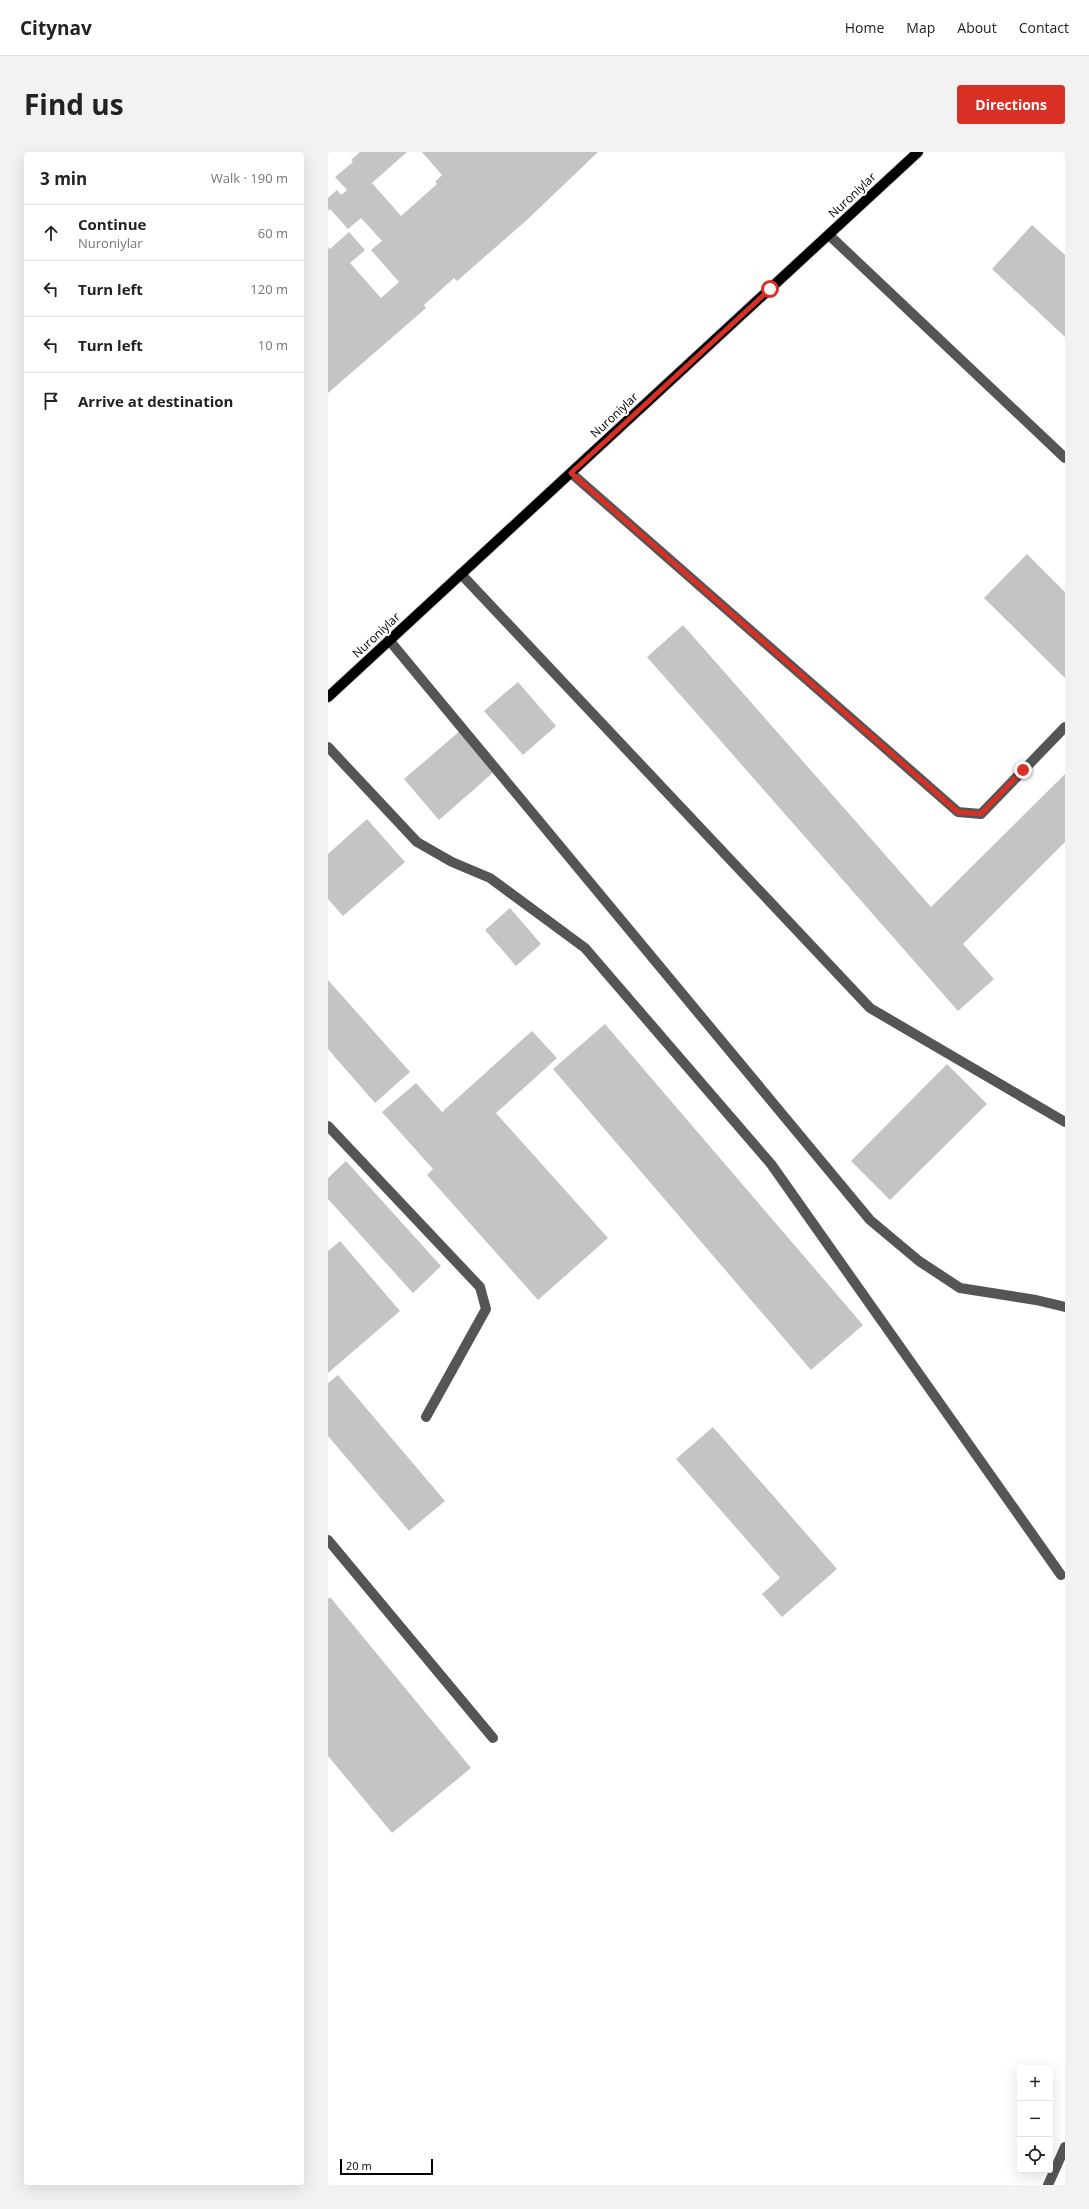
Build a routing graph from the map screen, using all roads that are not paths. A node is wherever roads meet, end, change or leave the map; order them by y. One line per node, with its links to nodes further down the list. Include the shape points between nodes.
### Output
1 (918, 152): 2 (main road, Nuroniylar)
2 (829, 234): 3 (lane); 4 (main road, Nuroniylar)
3 (1065, 458)
4 (571, 473): 5 (main road, Nuroniylar); 8 (lane, via 958,812 981,814)
5 (461, 574): 6 (main road, Nuroniylar); 10 (lane, via 870,1008)
6 (389, 640): 7 (main road, Nuroniylar); 12 (lane, via 870,1220 919,1261 960,1288)
7 (328, 697)
8 (1065, 727)
9 (328, 747): 15 (lane, via 417,842 452,862 490,878 585,948 771,1164)
10 (1065, 1122)
11 (328, 1126): 13 (lane, via 480,1287 486,1309)
12 (1065, 1307)
13 (426, 1417)
14 (328, 1540): 16 (lane)
15 (1061, 1575)
16 (493, 1738)
17 (1065, 2147): 18 (lane)
18 (1048, 2185)

